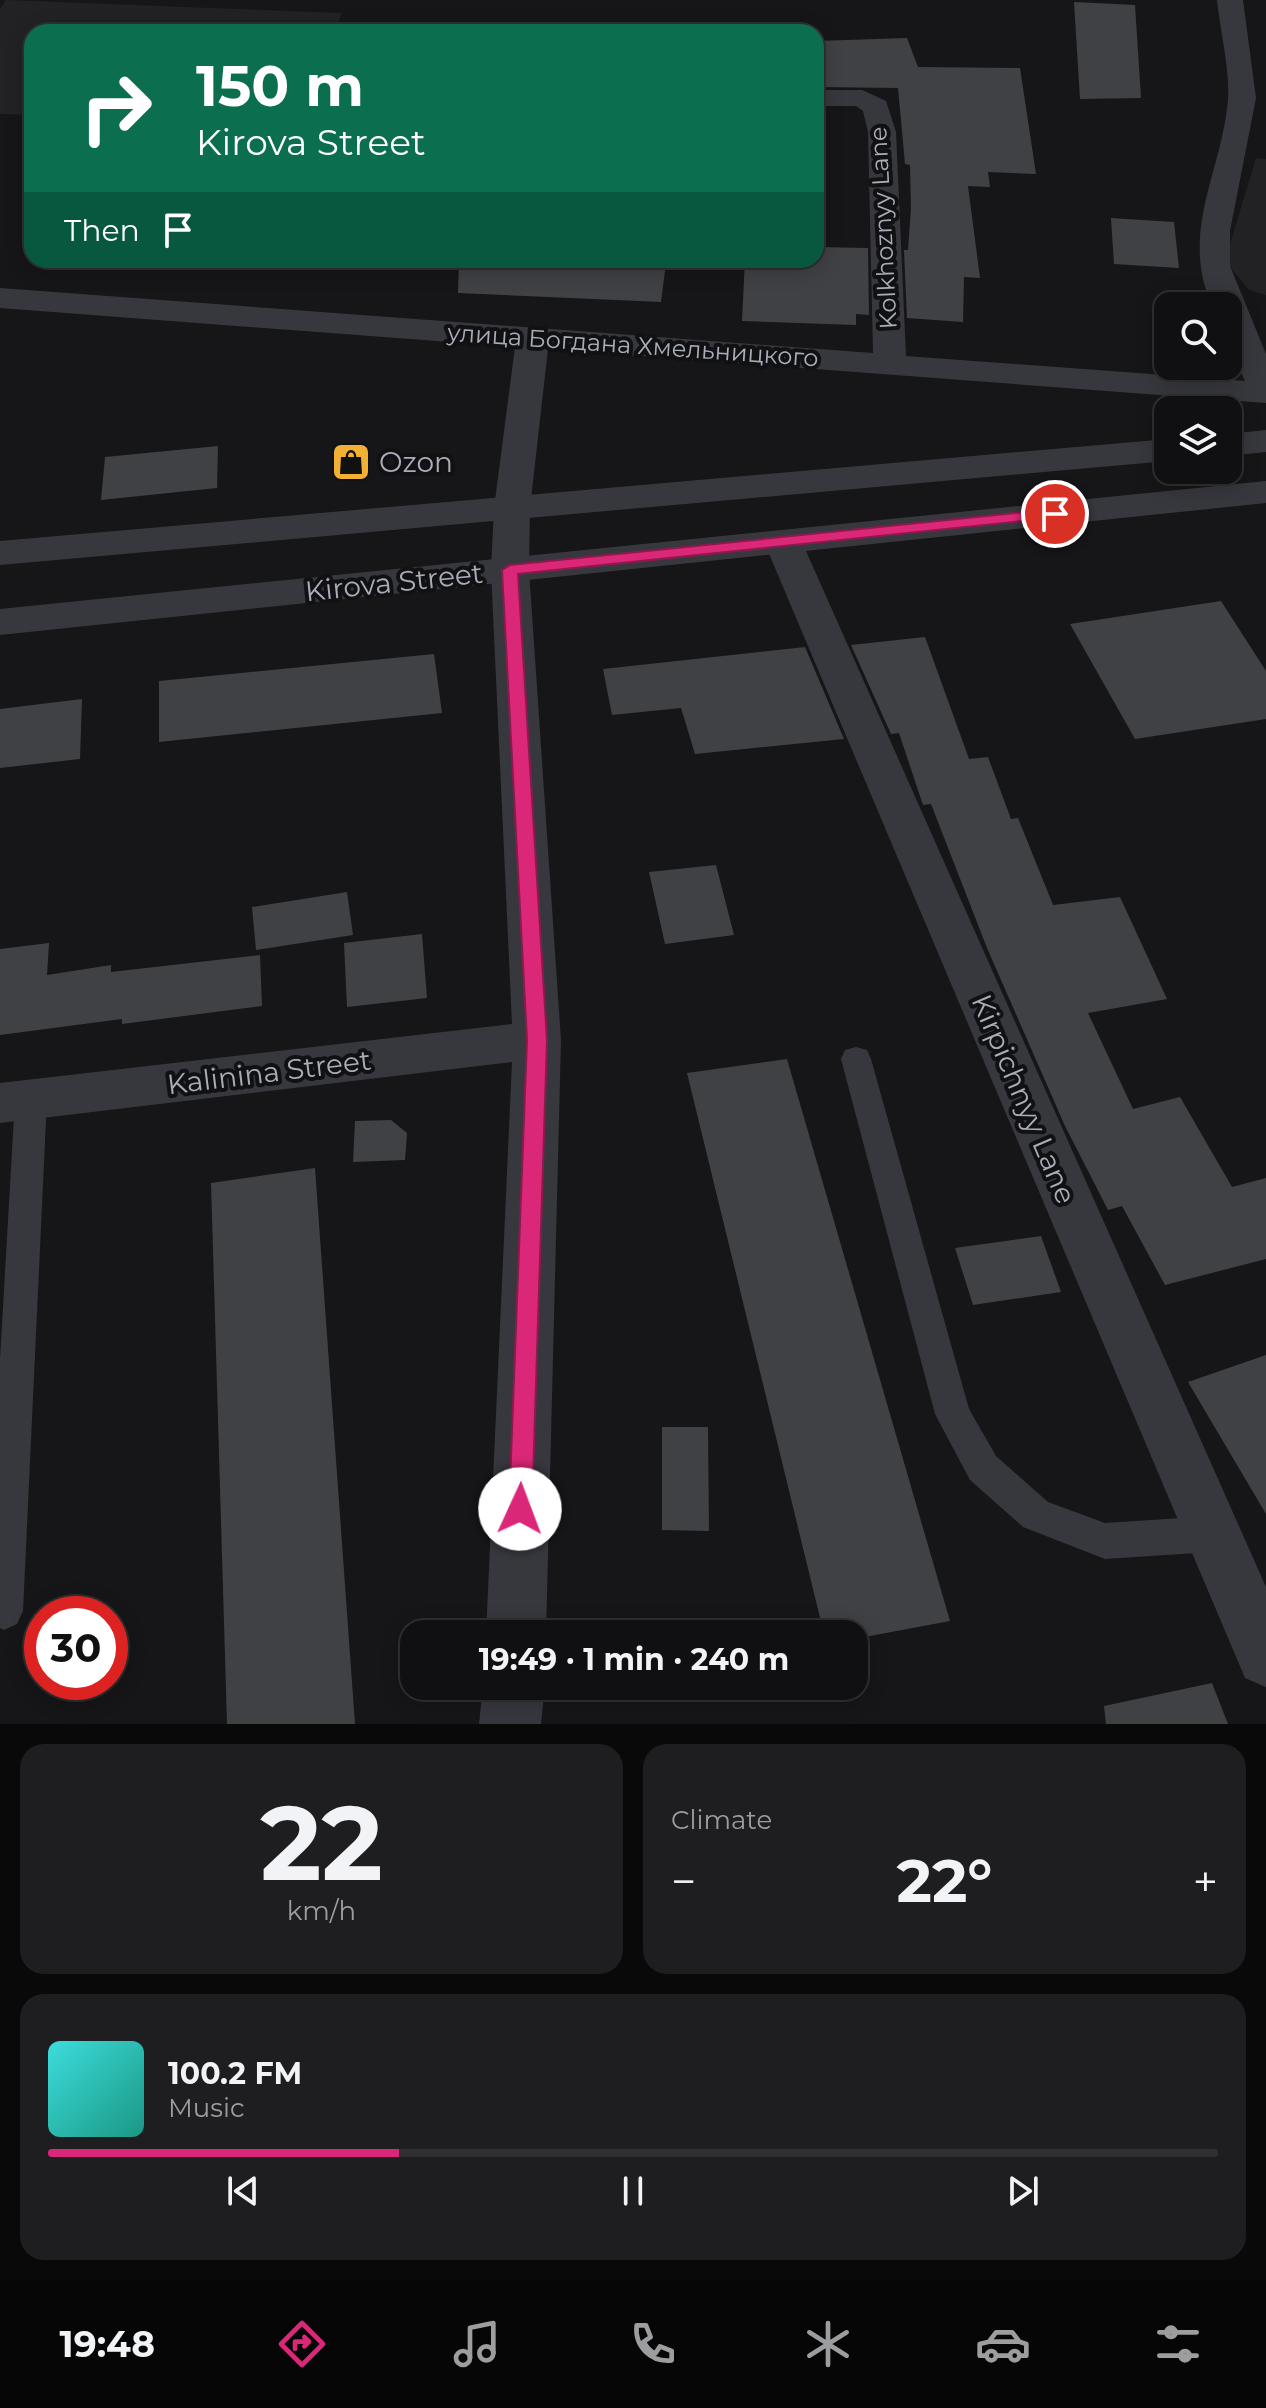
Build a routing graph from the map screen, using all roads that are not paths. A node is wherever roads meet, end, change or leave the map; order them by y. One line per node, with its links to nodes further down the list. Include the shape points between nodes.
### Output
1 (1230, 0): 6 (street, via 1242,98 1215,231 1214,266)
2 (824, 98): 5 (street, Kolkhoznyy Lane, via 862,98 876,107 882,132)
3 (0, 298): 4 (street, улица Богдана Хмельницкого)
4 (533, 338): 5 (street, улица Богдана Хмельницкого); 11 (street)
5 (890, 365): 6 (street, улица Богдана Хмельницкого)
6 (1266, 392)
7 (1266, 441): 8 (street)
8 (1242, 444)
9 (1154, 451): 11 (street)
10 (1266, 492): 12 (street, Kirova Street)
11 (512, 508): 13 (street); 14 (street)
12 (783, 542): 14 (street, Kirova Street); 19 (street, Kirpichnyy Lane)
13 (0, 553)
14 (510, 570): 15 (street, Kirova Street); 16 (street)
15 (0, 622)
16 (537, 1040): 18 (street, Kalinina Street); 21 (street)
17 (856, 1059): 19 (lane, via 953,1414 983,1468 1036,1515 1105,1541)
18 (15, 1101): 20 (lane)
19 (1212, 1534): 22 (street, Kirpichnyy Lane)
20 (4, 1611)
21 (516, 1620)
22 (1266, 1657)
23 (513, 1700): 24 (street)
24 (510, 1724)

